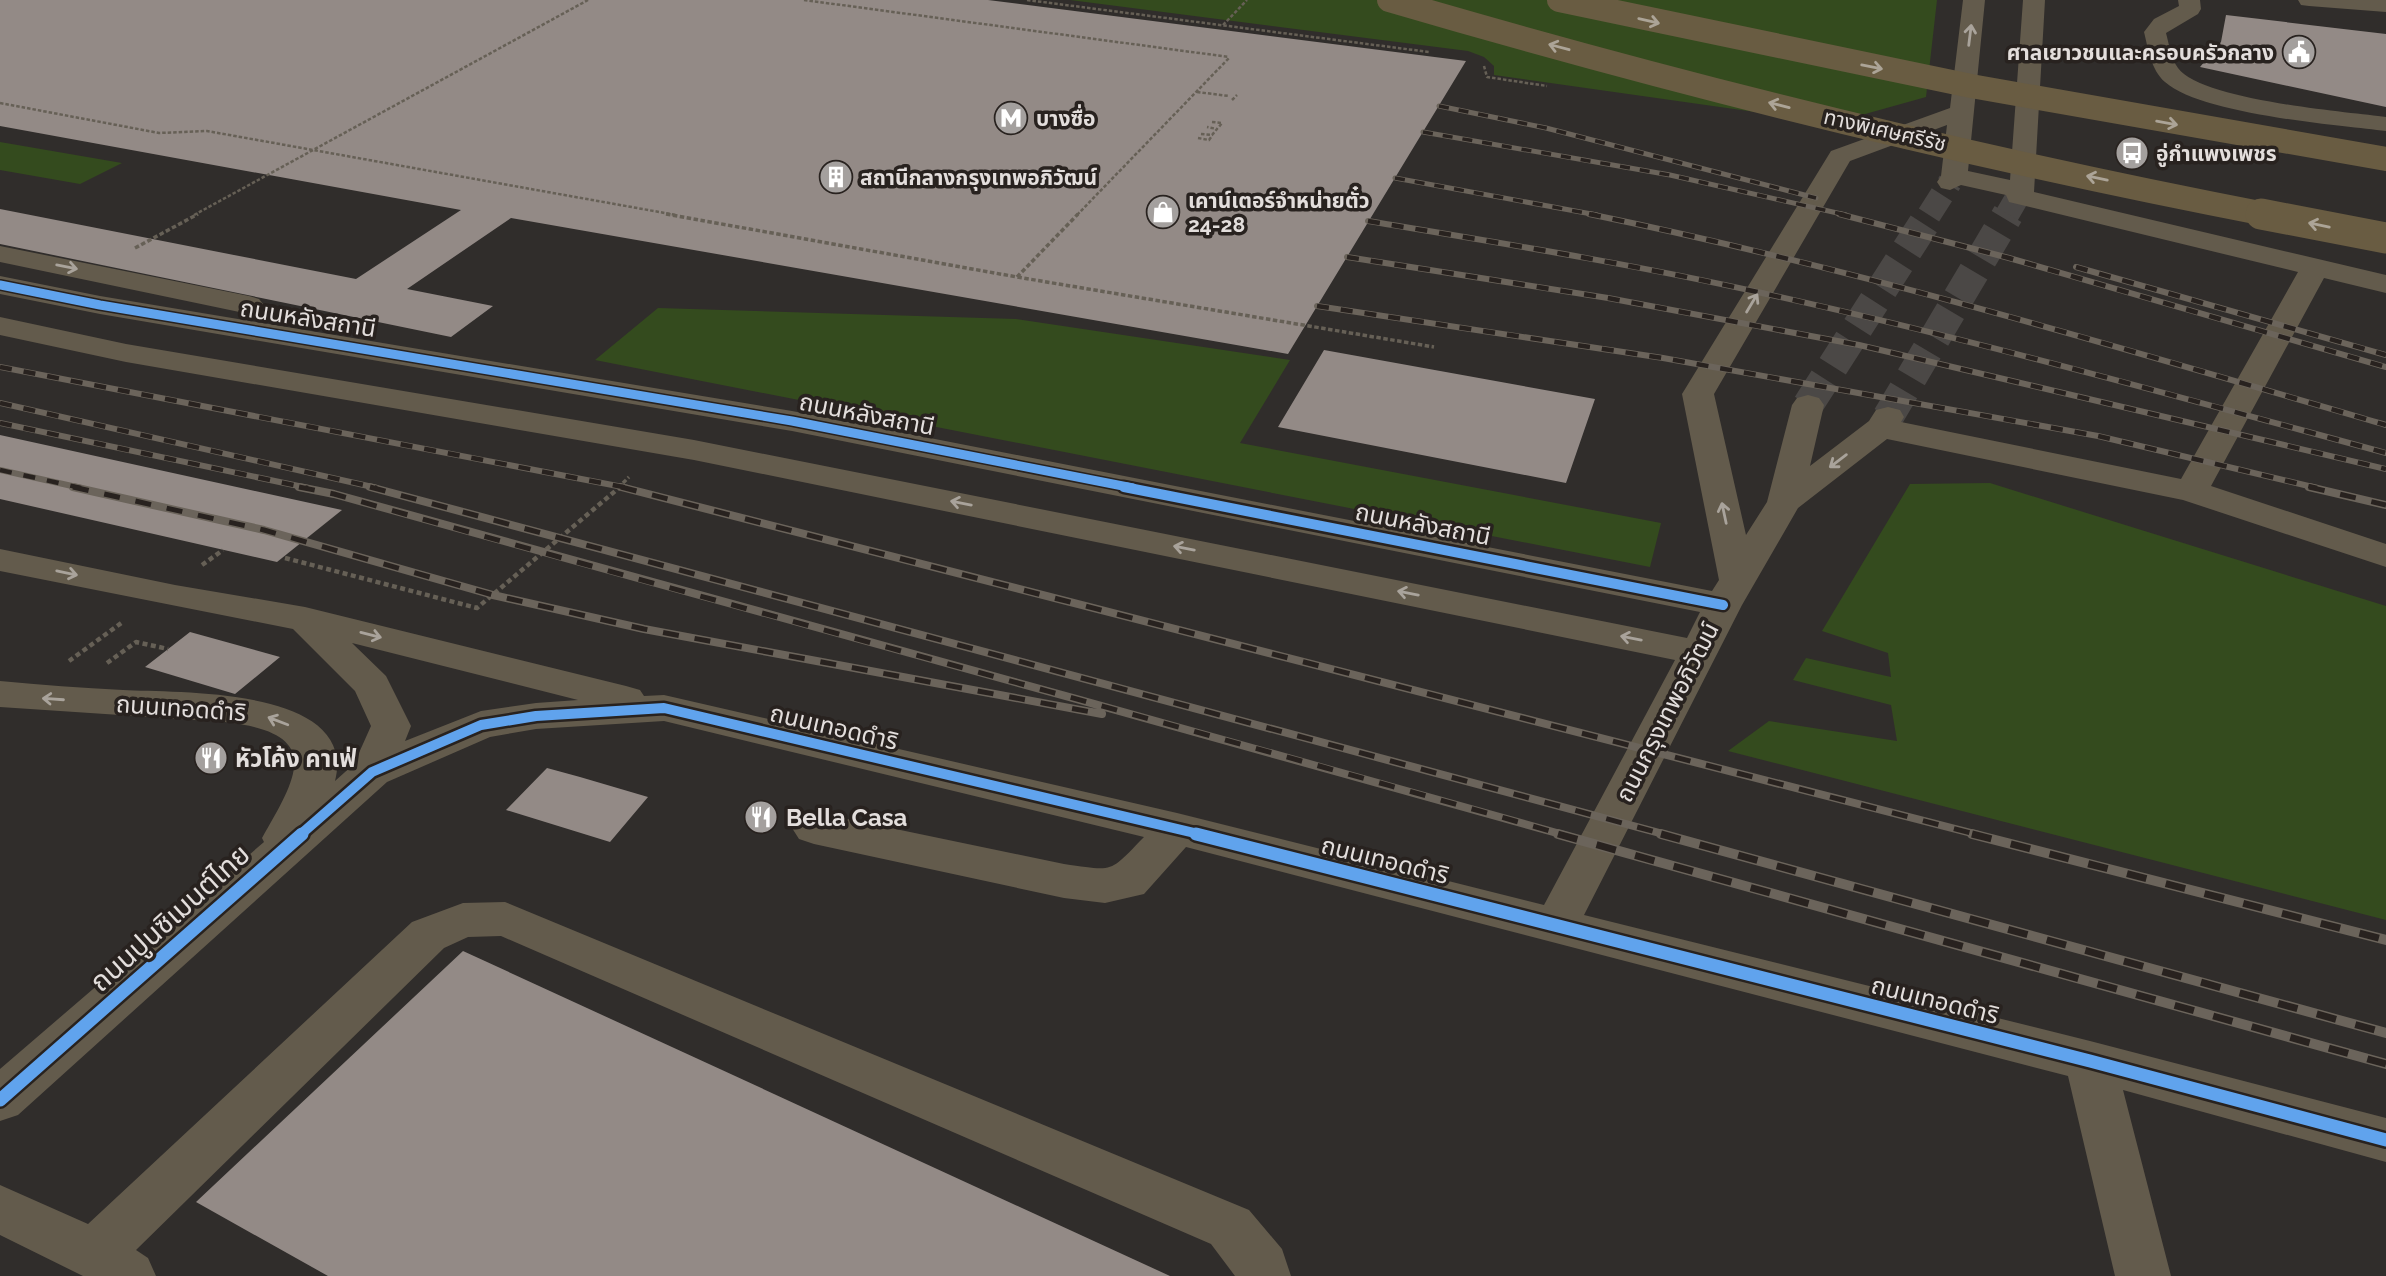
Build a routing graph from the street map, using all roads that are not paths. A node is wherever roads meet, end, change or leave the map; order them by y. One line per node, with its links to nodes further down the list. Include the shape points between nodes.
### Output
1 (1389, 0): 12 (highway, ทางพิเศษศรีรัช, one-way to 1, bridge, via 1919,139)
2 (1559, 0): 10 (highway, one-way to 10, bridge, via 1999,92)
3 (1974, 0): 8 (street, one-way to 3)
4 (2189, 0): 9 (street, via 2190,9 2155,32 2162,58 2182,84 2251,104)
5 (2309, 0): 7 (street)
6 (2038, 2): 11 (street)
7 (2386, 6)
8 (1961, 112): 11 (street, via 1952,179); 24 (street, one-way to 8, via 1698,394 1839,156)
9 (2386, 124)
10 (2386, 159)
11 (2020, 193): 14 (street)
12 (2386, 239)
13 (0, 254): 19 (street, one-way to 19)
14 (2315, 267): 15 (street); 20 (street)
15 (2386, 284)
16 (0, 285): 19 (street, ถนนหลังสถานี)
17 (0, 326): 26 (street, one-way to 17, via 694,450 140,355)
18 (1808, 405): 21 (street, ถนนกรุงเทพอภิวัฒน์)
19 (792, 421): 24 (street, ถนนหลังสถานี)
20 (2191, 491): 21 (street, ถนนกรุงเทพอภิวัฒน์, one-way to 21, via 1885,422); 22 (street)
21 (1784, 502): 24 (street, ถนนกรุงเทพอภิวัฒน์)
22 (2386, 556)
23 (0, 560): 25 (street, ถนนเทอดดำริ, one-way to 25)
24 (1730, 592): 26 (street, ถนนกรุงเทพอภิวัฒน์)
25 (305, 619): 28 (street, ถนนเทอดดำริ, one-way to 28); 29 (street, via 372,685 391,726)
26 (1698, 652): 33 (street, ถนนกรุงเทพอภิวัฒน์)
27 (0, 694): 32 (street, ถนนเทอดดำริ, one-way to 27, via 306,802 315,773 315,755 299,731 282,721 241,710)
28 (664, 708): 29 (street, ถนนเทอดดำริ, via 536,716 481,725); 31 (street, ถนนเทอดดำริ)
29 (372, 772): 32 (street, ถนนปูนซิเมนต์ไทย)
30 (814, 828): 31 (street, via 1105,886 1128,882)
31 (1177, 829): 33 (street, ถนนเทอดดำริ)
32 (273, 858): 35 (street, ถนนปูนซิเมนต์ไทย)
33 (1556, 925): 34 (street, ถนนเทอดดำริ)
34 (2090, 1061): 36 (street, ถนนเทอดดำริ); 40 (street)
35 (0, 1100)
36 (2386, 1140)
37 (0, 1209): 38 (street)
38 (112, 1264): 39 (street, via 428,935 463,920 505,919 1230,1227 1262,1267)
39 (1263, 1276)
40 (2143, 1276)

